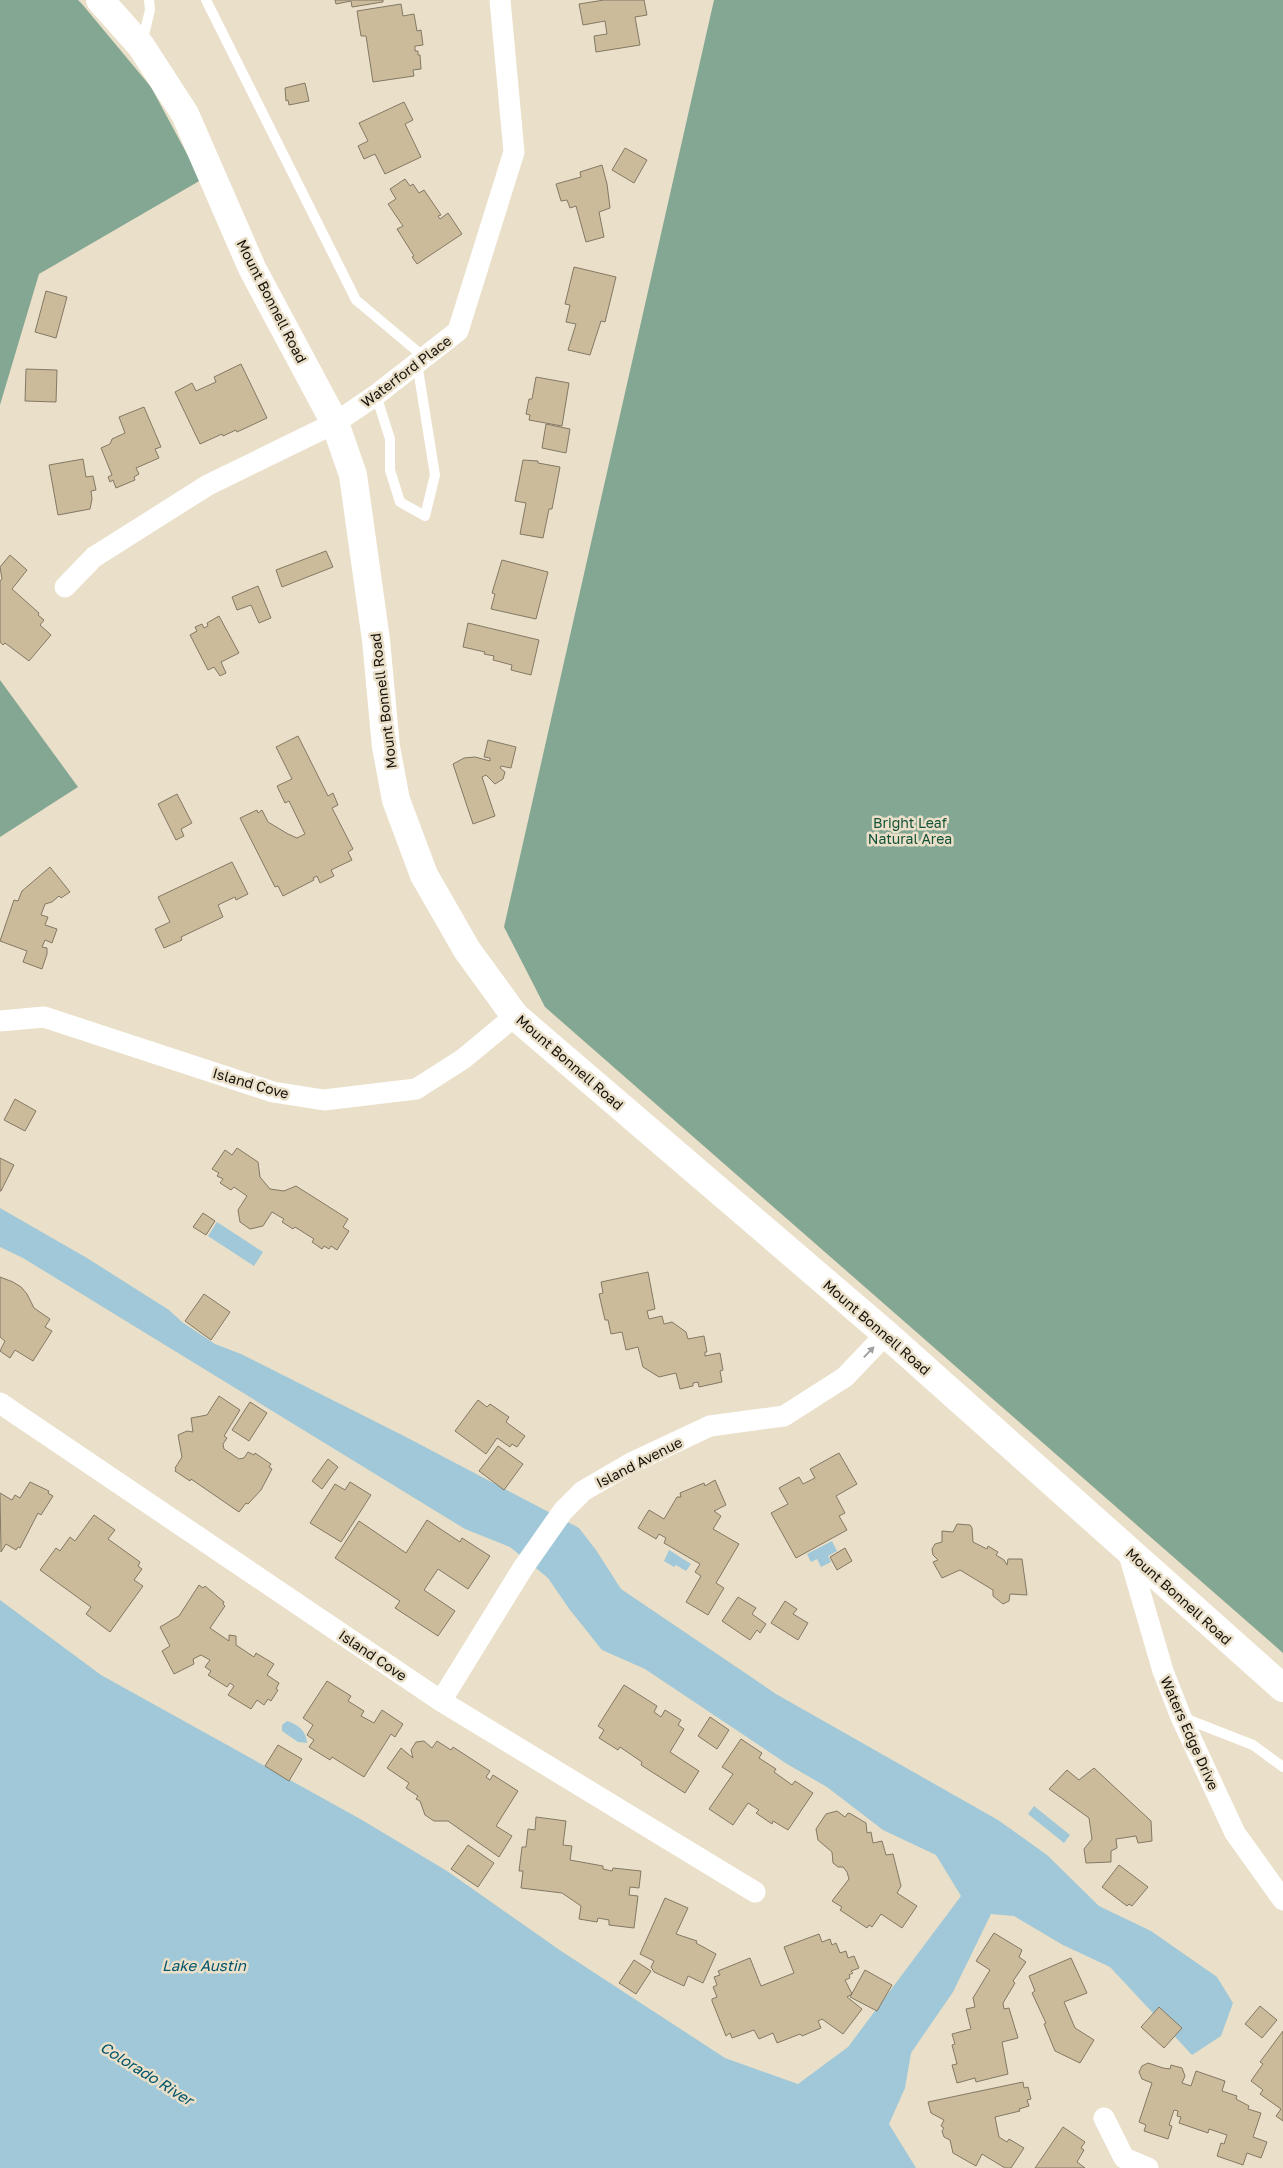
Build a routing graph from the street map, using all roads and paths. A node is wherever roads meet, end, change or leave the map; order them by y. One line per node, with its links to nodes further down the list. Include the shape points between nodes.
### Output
1 (100, 0): 5 (street, Mount Bonnell Road)
2 (149, 0): 5 (lane, via 150,10)
3 (206, 0): 6 (lane, via 356,300)
4 (500, 0): 6 (street, Waterford Place, via 514,152 458,331)
5 (141, 46): 8 (street, Mount Bonnell Road, via 185,114 252,268)
6 (420, 360): 7 (street, Waterford Place); 7 (lane, via 435,474 426,516 400,502 390,470 390,439)
7 (376, 394): 8 (street, Waterford Place)
8 (335, 423): 9 (street, Waterford Place, via 208,485 94,557); 10 (street, Mount Bonnell Road, via 353,475 376,640 386,747 396,800 424,875 467,950)
9 (65, 587)
10 (515, 1016): 11 (street, Island Cove, via 463,1059 416,1089 324,1100 273,1092 44,1017); 12 (street, Mount Bonnell Road)
11 (0, 1022)
12 (886, 1334): 14 (street, Mount Bonnell Road); 16 (street, Island Avenue, one-way to 12, via 523,1568 563,1511 583,1491 631,1463 710,1426 784,1416 845,1377)
13 (0, 1403): 16 (street, Island Cove)
14 (1128, 1551): 15 (street, Mount Bonnell Road); 17 (street, Waters Edge Drive, via 1163,1671)
15 (1283, 1688)
16 (441, 1700): 19 (street, Island Cove)
17 (1181, 1717): 18 (lane, via 1253,1745); 20 (street, Waters Edge Drive, via 1235,1833)
18 (1283, 1767)
19 (755, 1892)
20 (1283, 1900)
21 (1104, 2118): 22 (street, via 1124,2158)
22 (1148, 2168)

